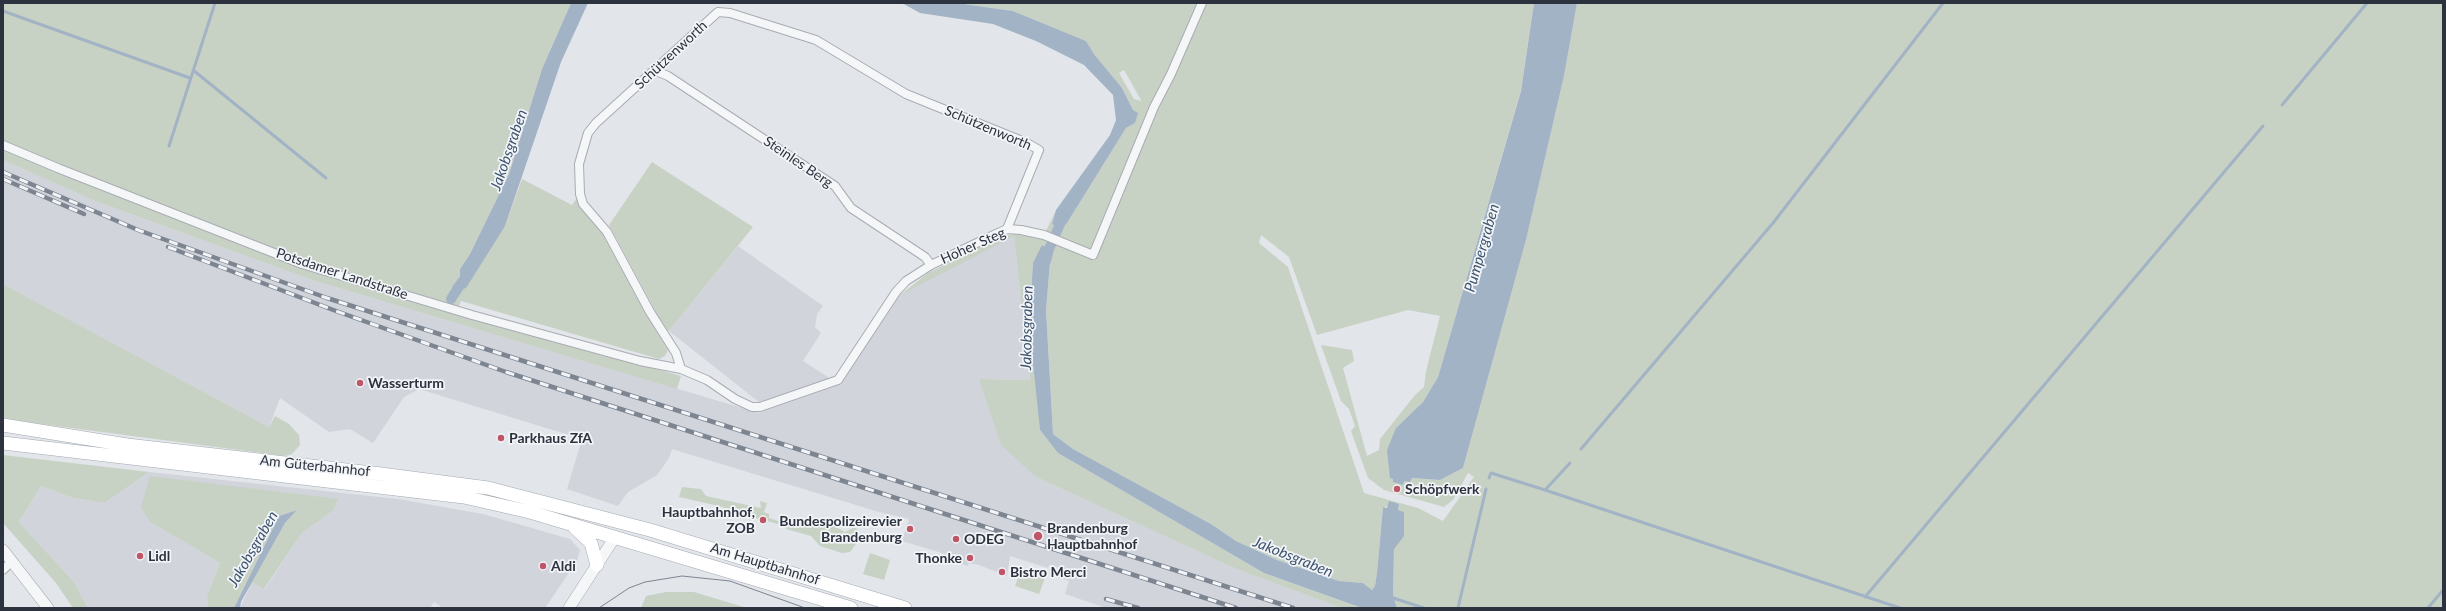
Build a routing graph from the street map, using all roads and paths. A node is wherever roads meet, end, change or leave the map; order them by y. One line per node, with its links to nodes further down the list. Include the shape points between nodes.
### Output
1 (1202, 3): 4 (street, Hoher Steg, via 1172,74 1154,107 1093,255 1044,235)
2 (656, 71): 4 (street, Schützenworth, via 718,12 730,13 826,44 906,94 1039,150); 5 (street, Steinles Berg, via 668,76 835,186 851,208 925,257); 6 (street, Schützenworth, via 588,133 579,164 579,184 583,204 607,232 650,312 676,353)
3 (3, 145): 6 (street, Potsdamer Landstraße, via 302,264 472,315 640,361)
4 (1007, 229): 5 (street, Hoher Steg)
5 (931, 265): 7 (street, Hoher Steg, via 906,281 896,292 861,347 838,380 833,383 760,407 735,399)
6 (681, 369): 7 (street, Potsdamer Landstraße)
7 (692, 373)
8 (3, 425): 10 (main road, Am Güterbahnhof)
9 (3, 443): 10 (main road, Am Güterbahnhof)
10 (313, 473): 11 (main road, Am Güterbahnhof, via 464,497); 12 (main road, Am Güterbahnhof, via 488,488)
11 (564, 523): 13 (main road, Am Güterbahnhof); 16 (main road, via 586,536 594,550)
12 (625, 523): 13 (main road); 21 (main road, Am Hauptbahnhof, via 758,561)
13 (615, 538): 16 (street); 20 (main road, Am Hauptbahnhof)
14 (3, 550): 15 (street)
15 (12, 561): 17 (street); 18 (street)
16 (597, 565): 19 (street)
17 (3, 570)
18 (48, 608)
19 (569, 608)
20 (851, 608)
21 (905, 608)

